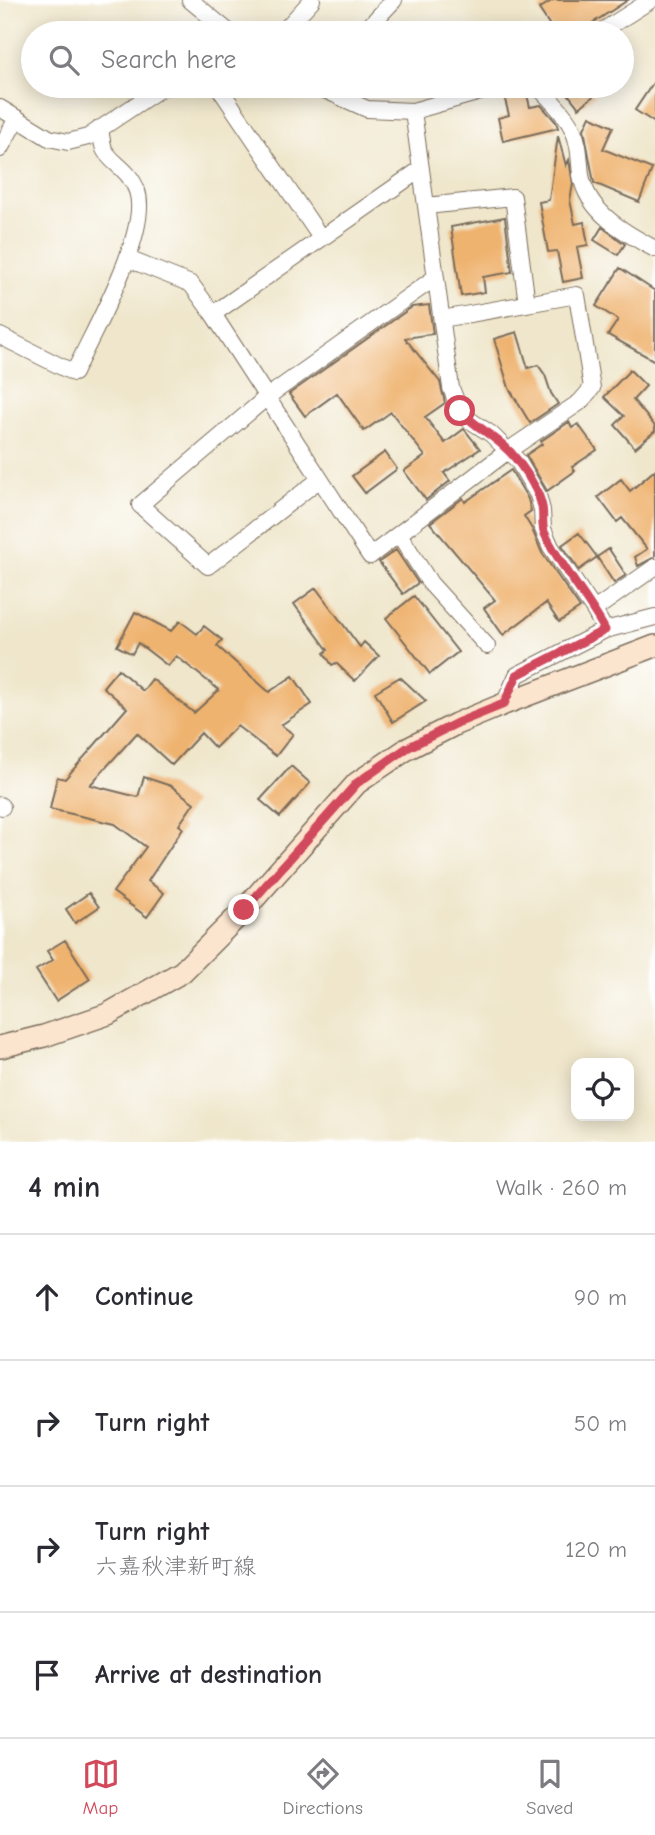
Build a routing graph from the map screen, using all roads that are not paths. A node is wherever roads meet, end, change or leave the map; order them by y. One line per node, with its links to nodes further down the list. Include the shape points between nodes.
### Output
1 (190, 0): 5 (street)
2 (312, 0): 6 (street)
3 (394, 0): 7 (street)
4 (651, 0): 8 (street)
5 (215, 21)
6 (293, 21)
7 (374, 21)
8 (618, 21)
9 (146, 98): 17 (street)
10 (226, 98): 21 (street)
11 (343, 98): 15 (street, via 367,109)
12 (459, 98): 15 (street)
13 (548, 98): 22 (street, via 571,125 586,192 596,208)
14 (0, 108): 16 (street)
15 (413, 111): 19 (street)
16 (17, 118): 17 (street, via 50,138 68,142); 18 (street)
17 (100, 128): 23 (street, via 105,151 130,175 139,195 136,236)
18 (0, 149)
19 (421, 169): 20 (street); 21 (street)
20 (426, 206): 24 (street); 25 (street, via 513,197)
21 (321, 238): 26 (street)
22 (655, 249)
23 (128, 259): 26 (street, via 191,284); 28 (street, via 74,373)
24 (436, 277): 27 (street); 29 (street)
25 (527, 304): 27 (street); 30 (street, via 577,295 592,388 580,402)
26 (213, 314): 29 (street)
27 (442, 319): 30 (street, via 451,388 460,411)
28 (0, 336)
29 (267, 397): 31 (street); 31 (street, via 140,505 208,566)
30 (509, 450): 32 (street); 34 (street, via 538,495 542,529 551,547)
31 (320, 479): 32 (street, via 370,556)
32 (398, 534): 37 (street, via 430,583)
33 (655, 568): 34 (street)
34 (594, 610): 36 (street)
35 (655, 617): 36 (street)
36 (605, 630): 39 (street, via 517,675)
37 (487, 646)
38 (655, 646): 39 (main road)
39 (504, 704): 40 (main road, via 407,748 357,783 182,972 108,1014)
40 (0, 1047)

